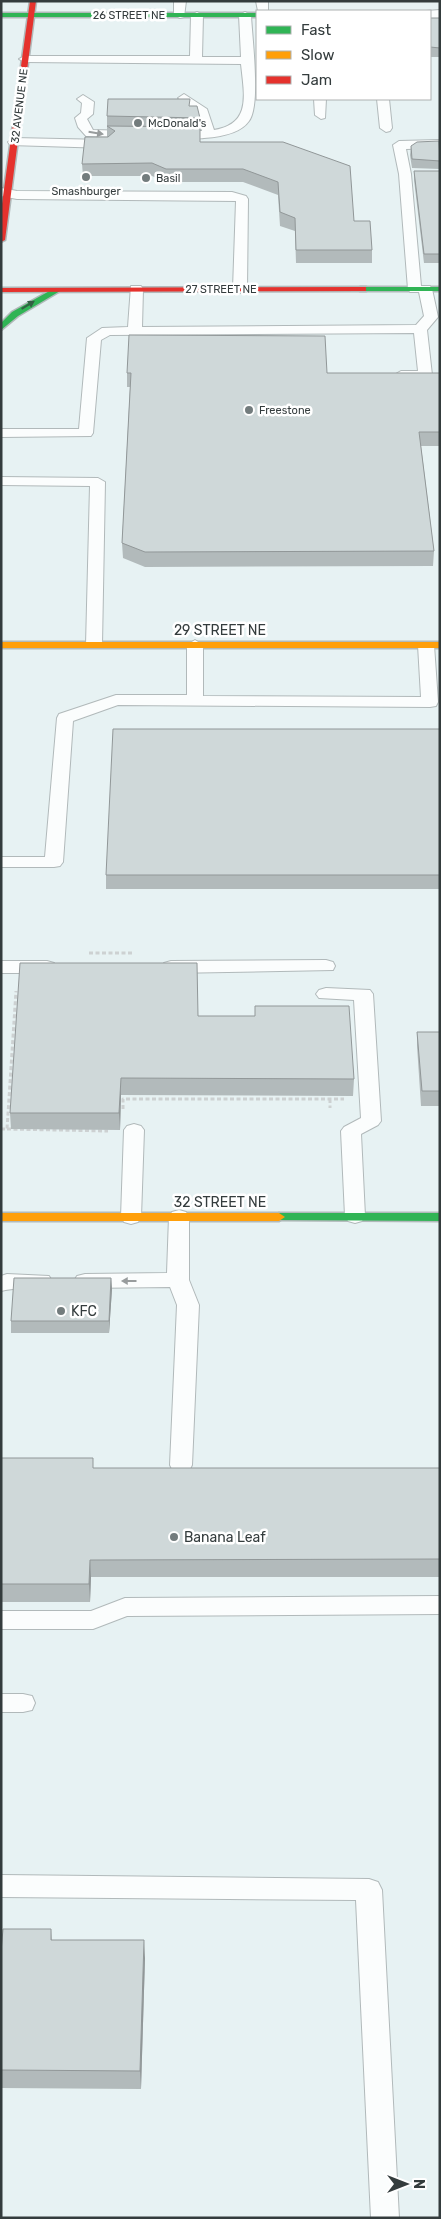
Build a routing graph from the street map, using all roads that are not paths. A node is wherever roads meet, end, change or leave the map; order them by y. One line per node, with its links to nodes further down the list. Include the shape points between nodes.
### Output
1 (33, 1): 4 (street, 32 AVENUE NE)
2 (180, 1): 6 (lane)
3 (1, 15): 4 (street, 26 STREET NE)
4 (32, 15): 5 (street, 26 STREET NE); 12 (street, 32 AVENUE NE)
5 (85, 15): 6 (street, 26 STREET NE); 10 (street)
6 (180, 15): 7 (street, 26 STREET NE)
7 (196, 15): 8 (street, 26 STREET NE); 14 (lane)
8 (244, 15): 9 (street, 26 STREET NE); 15 (lane)
9 (256, 15)
10 (54, 29)
11 (40, 38): 12 (street)
12 (27, 46): 13 (street, 32 AVENUE NE)
13 (25, 59): 14 (lane); 23 (street, 32 AVENUE NE)
14 (196, 60): 15 (lane)
15 (247, 61): 22 (lane, via 248,113 239,126)
16 (84, 98): 22 (lane, one-way to 22, via 88,102 87,114 81,118 90,133)
17 (184, 98): 22 (lane, via 206,114)
18 (320, 100): 20 (lane)
19 (383, 100): 21 (lane)
20 (321, 115)
21 (386, 128)
22 (208, 134)
23 (14, 142): 25 (lane); 28 (street, 32 AVENUE NE)
24 (440, 144): 26 (lane, via 399,145)
25 (138, 145)
26 (405, 174): 27 (lane); 33 (lane)
27 (422, 174)
28 (4, 192): 29 (street, 32 AVENUE NE); 32 (lane, via 232,196 242,199)
29 (1, 240)
30 (60, 289): 31 (street, 27 STREET NE); 35 (street, 27 STREET NE); 36 (street, one-way to 30, via 22,309)
31 (136, 289): 32 (street, 27 STREET NE); 38 (lane)
32 (240, 289): 33 (street, 27 STREET NE)
33 (420, 289): 34 (street, 27 STREET NE); 37 (lane, via 431,317)
34 (440, 289)
35 (1, 290)
36 (1, 328)
37 (420, 329): 38 (lane); 39 (lane, via 425,375)
38 (135, 330): 40 (lane, via 107,331 94,338 86,433)
39 (386, 376)
40 (1, 433)
41 (1, 481): 44 (lane, via 98,482)
42 (1, 645): 43 (street, 29 STREET NE)
43 (20, 645): 44 (street, 29 STREET NE); 47 (street)
44 (94, 645): 45 (street, 29 STREET NE)
45 (195, 645): 46 (street, 29 STREET NE); 48 (lane)
46 (433, 645): 48 (lane, via 430,702)
47 (1, 657)
48 (194, 701): 49 (lane, via 116,700 65,718 54,862)
49 (1, 862)
50 (326, 966): 53 (lane)
51 (1, 967): 52 (lane)
52 (66, 967)
53 (151, 967)
54 (326, 994): 56 (lane, via 363,994 371,1121 351,1131)
55 (128, 1122): 60 (lane)
56 (355, 1216): 58 (street, 32 STREET NE); 59 (street, 32 STREET NE)
57 (1, 1217): 60 (street, 32 STREET NE)
58 (179, 1217): 60 (street, 32 STREET NE); 61 (lane)
59 (440, 1217)
60 (131, 1218)
61 (178, 1280): 62 (lane, one-way to 62, via 7,1281); 63 (lane, via 188,1305)
62 (1, 1284)
63 (181, 1465)
64 (440, 1605): 65 (lane, via 125,1607 94,1620)
65 (1, 1620)
66 (1, 1886): 67 (lane, via 369,1890)
67 (385, 2218)

